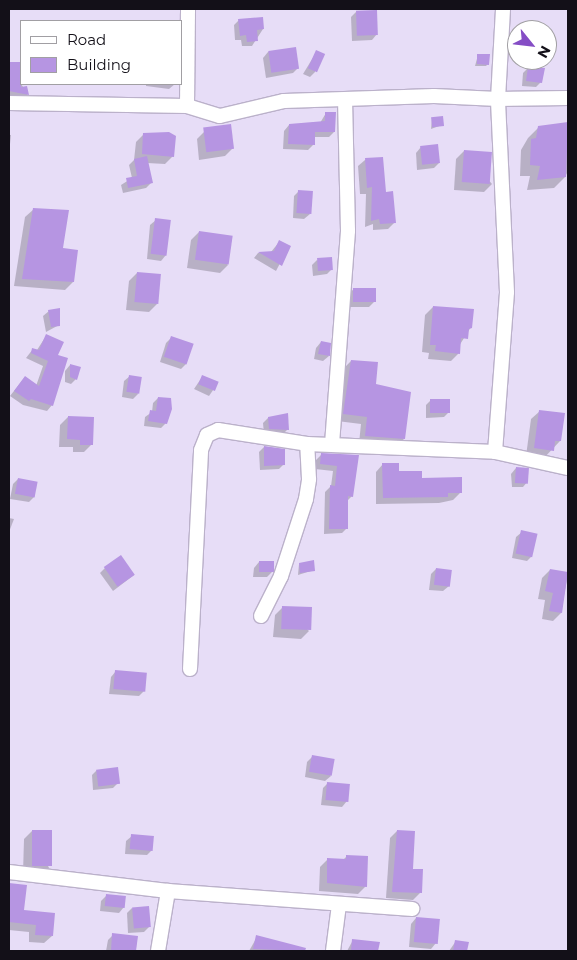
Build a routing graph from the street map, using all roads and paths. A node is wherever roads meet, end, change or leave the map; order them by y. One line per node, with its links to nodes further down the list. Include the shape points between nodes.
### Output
1 (188, 9): 7 (street)
2 (503, 9): 4 (street)
3 (568, 98): 4 (street)
4 (498, 99): 5 (street, via 434,96); 10 (street, via 507,292)
5 (344, 100): 7 (street, via 284,101 220,116); 9 (street, via 348,231)
6 (9, 104): 7 (street)
7 (187, 106)
8 (307, 444): 9 (street); 12 (street, via 309,479 306,498 281,576); 13 (street, via 218,430 207,435 201,450)
9 (332, 444): 10 (street)
10 (495, 452): 11 (street)
11 (568, 468)
12 (261, 616)
13 (190, 669)
14 (9, 872): 15 (street)
15 (168, 891): 16 (street); 18 (street)
16 (339, 905): 17 (street); 19 (street)
17 (412, 909)
18 (158, 951)
19 (333, 951)

